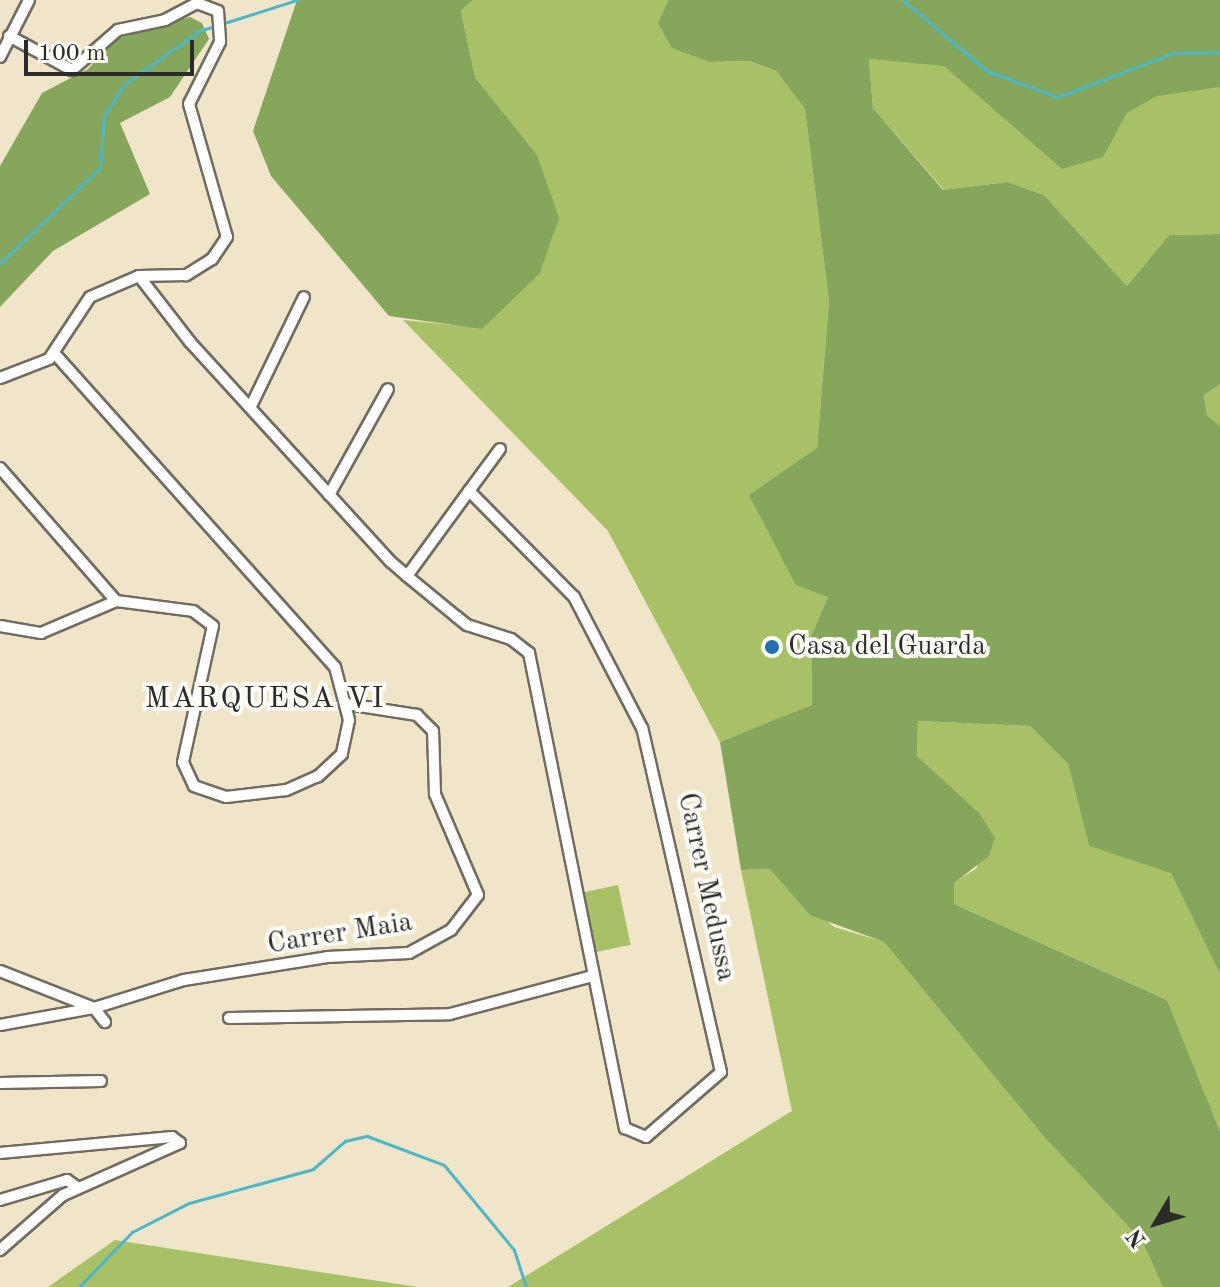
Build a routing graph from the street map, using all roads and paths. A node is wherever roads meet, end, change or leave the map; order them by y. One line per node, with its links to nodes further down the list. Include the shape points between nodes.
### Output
1 (29, 0): 2 (street)
2 (9, 36): 3 (street); 4 (street, via 72,70 118,30 165,20 197,3 218,11 220,42 189,104 227,237 212,259 186,275)
3 (0, 57)
4 (139, 276): 6 (street, via 90,297); 9 (street, Carrer Medussa)
5 (304, 297): 9 (street)
6 (55, 354): 7 (street); 17 (street, via 332,663)
7 (0, 378)
8 (388, 389): 13 (street)
9 (251, 406): 13 (street, Carrer Medussa)
10 (500, 449): 12 (street)
11 (0, 468): 15 (street)
12 (469, 491): 14 (street); 19 (street, Carrer Medussa, via 574,597 653,762 721,1072 642,1139 625,1128)
13 (329, 495): 14 (street, Carrer Medussa)
14 (407, 576): 19 (street, Carrer Medussa, via 467,625 518,642 532,659)
15 (116, 601): 16 (street, via 41,633); 17 (street, via 193,611 213,626 215,646 196,690 183,768 208,794 273,792 318,776 345,747)
16 (0, 626)
17 (347, 704): 20 (street, Carrer Maia, via 407,712 432,727 435,794 477,890 473,909 409,953 327,957 184,980)
18 (0, 971): 20 (street)
19 (593, 976): 21 (street, via 450,1014)
20 (94, 1008): 22 (street); 23 (street)
21 (229, 1018)
22 (105, 1022)
23 (0, 1025)
24 (101, 1081): 25 (street)
25 (0, 1083)
26 (0, 1153): 27 (street, via 172,1137 180,1143)
27 (77, 1187): 28 (street, via 67,1180); 29 (street)
28 (0, 1200)
29 (0, 1250)

